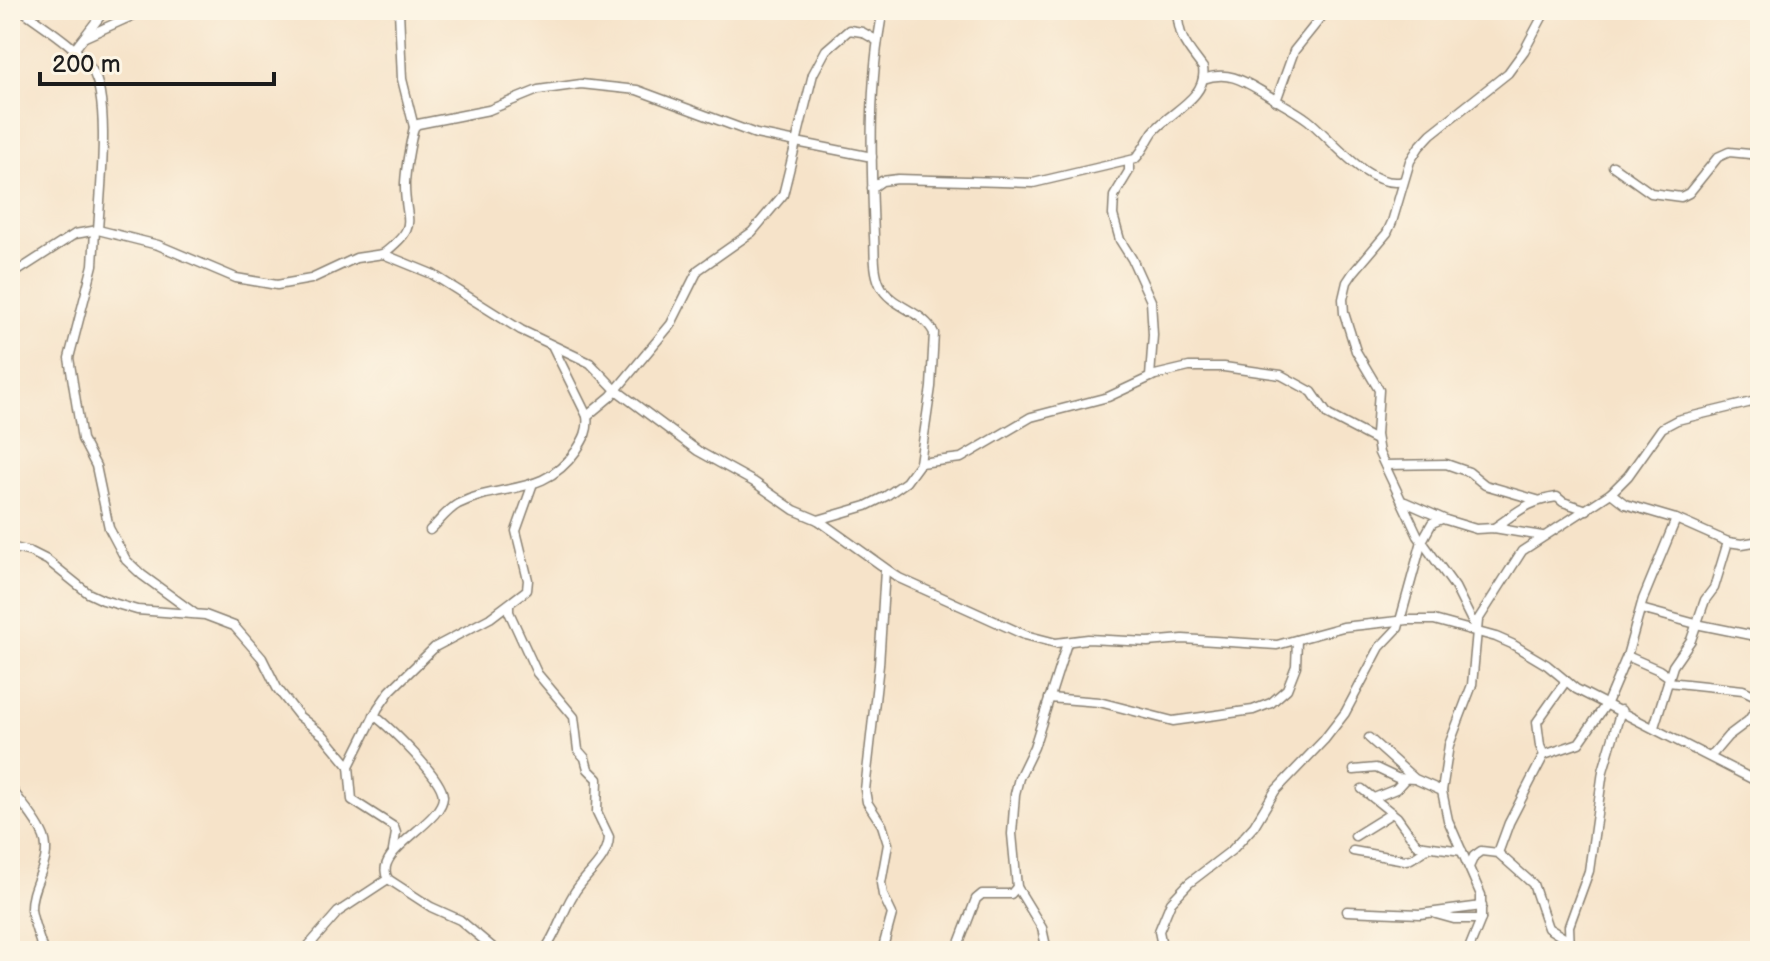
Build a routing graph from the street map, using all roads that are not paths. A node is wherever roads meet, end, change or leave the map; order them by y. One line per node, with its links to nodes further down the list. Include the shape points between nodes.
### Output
1 (22, 10): 13 (street)
2 (105, 10): 11 (street)
3 (145, 10): 11 (street)
4 (399, 10): 16 (street, via 402,79)
5 (883, 10): 12 (street)
6 (1177, 10): 14 (street, via 1180,35 1203,68)
7 (1327, 10): 15 (street, via 1294,51)
8 (1546, 10): 22 (street, via 1514,65 1431,134 1410,161)
9 (1723, 10): 10 (street)
10 (1760, 14)
11 (85, 37): 13 (street)
12 (876, 40): 17 (street, via 849,30 826,50 813,74); 19 (street)
13 (74, 50): 24 (street, via 93,70 101,97)
14 (1203, 79): 15 (street, via 1232,75); 20 (street)
15 (1276, 101): 22 (street, via 1379,180)
16 (414, 127): 17 (street, via 489,110 538,90 581,84 646,92 733,126); 25 (street, via 405,184 408,229)
17 (798, 143): 19 (street); 29 (street, via 783,195 752,232 698,270 671,324)
18 (1760, 155): 21 (street, via 1729,152 1718,157 1681,197 1651,193)
19 (872, 157): 23 (street)
20 (1129, 163): 23 (street, via 1033,183 898,179); 28 (street, via 1114,196 1113,215 1120,240 1150,296)
21 (1613, 166)
22 (1403, 181): 32 (street, via 1387,233 1353,273 1343,299 1356,351 1379,390)
23 (872, 188): 33 (street, via 879,282 935,336)
24 (97, 230): 25 (street, via 158,245 236,278 277,285); 26 (street, via 75,234); 54 (street, via 69,363 82,439 93,458 109,528 126,560)
25 (383, 254): 27 (street, via 432,274)
26 (10, 276)
27 (552, 347): 29 (street, via 593,365); 31 (street)
28 (1150, 377): 32 (street, via 1199,366 1277,374 1312,392 1328,415); 33 (street, via 1108,397 1031,417 961,458)
29 (616, 390): 31 (street); 42 (street, via 698,451)
30 (1760, 400): 36 (street, via 1662,428)
31 (587, 416): 35 (street, via 587,432 567,463)
32 (1376, 440): 34 (street)
33 (920, 463): 42 (street, via 886,496)
34 (1385, 465): 37 (street, via 1446,464 1485,485); 38 (street)
35 (532, 486): 44 (street, via 460,503); 51 (street, via 516,538 528,586)
36 (1611, 493): 39 (street); 41 (street, via 1625,504)
37 (1537, 500): 39 (street, via 1557,497); 43 (street)
38 (1405, 502): 40 (street); 46 (street)
39 (1587, 510): 45 (street)
40 (1442, 519): 43 (street, via 1476,529); 46 (street, via 1432,523)
41 (1676, 519): 48 (street); 53 (street)
42 (818, 520): 50 (street)
43 (1494, 528): 45 (street)
44 (430, 530)
45 (1544, 536): 57 (street, via 1517,556)
46 (1422, 541): 55 (street); 57 (street, via 1455,587)
47 (1760, 541): 48 (street)
48 (1728, 542): 56 (street)
49 (10, 547): 54 (street, via 47,560 103,600 137,610)
50 (885, 570): 60 (street, via 1025,635); 100 (street, via 865,790 888,844 881,883 892,914)
51 (509, 605): 68 (street, via 435,647 390,691); 99 (street, via 537,673 574,717 578,750 598,779 597,812 609,837 605,855 573,894)
52 (1760, 607): 58 (street)
53 (1641, 609): 56 (street); 61 (street)
54 (194, 613): 73 (street, via 234,626 299,716)
55 (1399, 622): 57 (street, via 1428,619); 59 (street, via 1343,627); 103 (street, via 1324,740 1275,791 1232,850 1171,902 1159,931)
56 (1696, 624): 58 (street); 62 (street)
57 (1475, 629): 63 (street, via 1512,644); 79 (street, via 1472,685 1449,745)
58 (1756, 636)
59 (1297, 640): 60 (street, via 1277,645 1183,639); 64 (street, via 1294,677 1287,689 1253,710 1173,721 1099,702)
60 (1067, 643): 64 (street)
61 (1627, 656): 62 (street, via 1659,670); 66 (street)
62 (1668, 680): 65 (street, via 1743,690); 69 (street)
63 (1566, 681): 66 (street); 71 (street, via 1537,722)
64 (1049, 698): 90 (street, via 1015,794)
65 (1760, 701): 72 (street, via 1748,721)
66 (1607, 703): 67 (street); 71 (street, via 1579,743)
67 (1621, 710): 69 (street); 95 (street, via 1603,771 1589,871 1569,926)
68 (374, 715): 73 (street); 84 (street, via 408,746 443,794 424,824)
69 (1654, 727): 72 (street)
70 (1369, 738): 75 (street)
71 (1544, 755): 87 (street)
72 (1711, 756): 76 (street)
73 (349, 766): 84 (street, via 352,800 394,827)
74 (1354, 770): 75 (street, via 1376,768)
75 (1410, 779): 79 (street); 80 (street)
76 (1760, 783)
77 (10, 786): 96 (street, via 46,843 31,910)
78 (1362, 789): 80 (street)
79 (1442, 791): 86 (street)
80 (1374, 798): 81 (street)
81 (1392, 813): 82 (street); 83 (street, via 1414,843)
82 (1355, 836)
83 (1428, 848): 85 (street, via 1405,860); 86 (street)
84 (393, 851): 89 (street, via 385,867)
85 (1353, 851)
86 (1462, 851): 88 (street)
87 (1498, 853): 88 (street, via 1481,851); 95 (street, via 1536,888 1548,928)
88 (1469, 867): 91 (street)
89 (388, 879): 97 (street, via 338,912); 98 (street, via 460,920)
90 (1017, 887): 101 (street, via 1011,894 982,894 976,899); 102 (street, via 1042,928)
91 (1482, 906): 93 (street); 94 (street)
92 (1347, 911): 93 (street)
93 (1431, 913): 94 (street)
94 (1481, 919): 104 (street)
95 (1569, 941): 105 (street)
96 (43, 951)
97 (304, 951)
98 (497, 951)
99 (544, 951)
100 (882, 951)
101 (956, 951)
102 (1047, 951)
103 (1163, 951)
104 (1468, 951)
105 (1570, 951)

